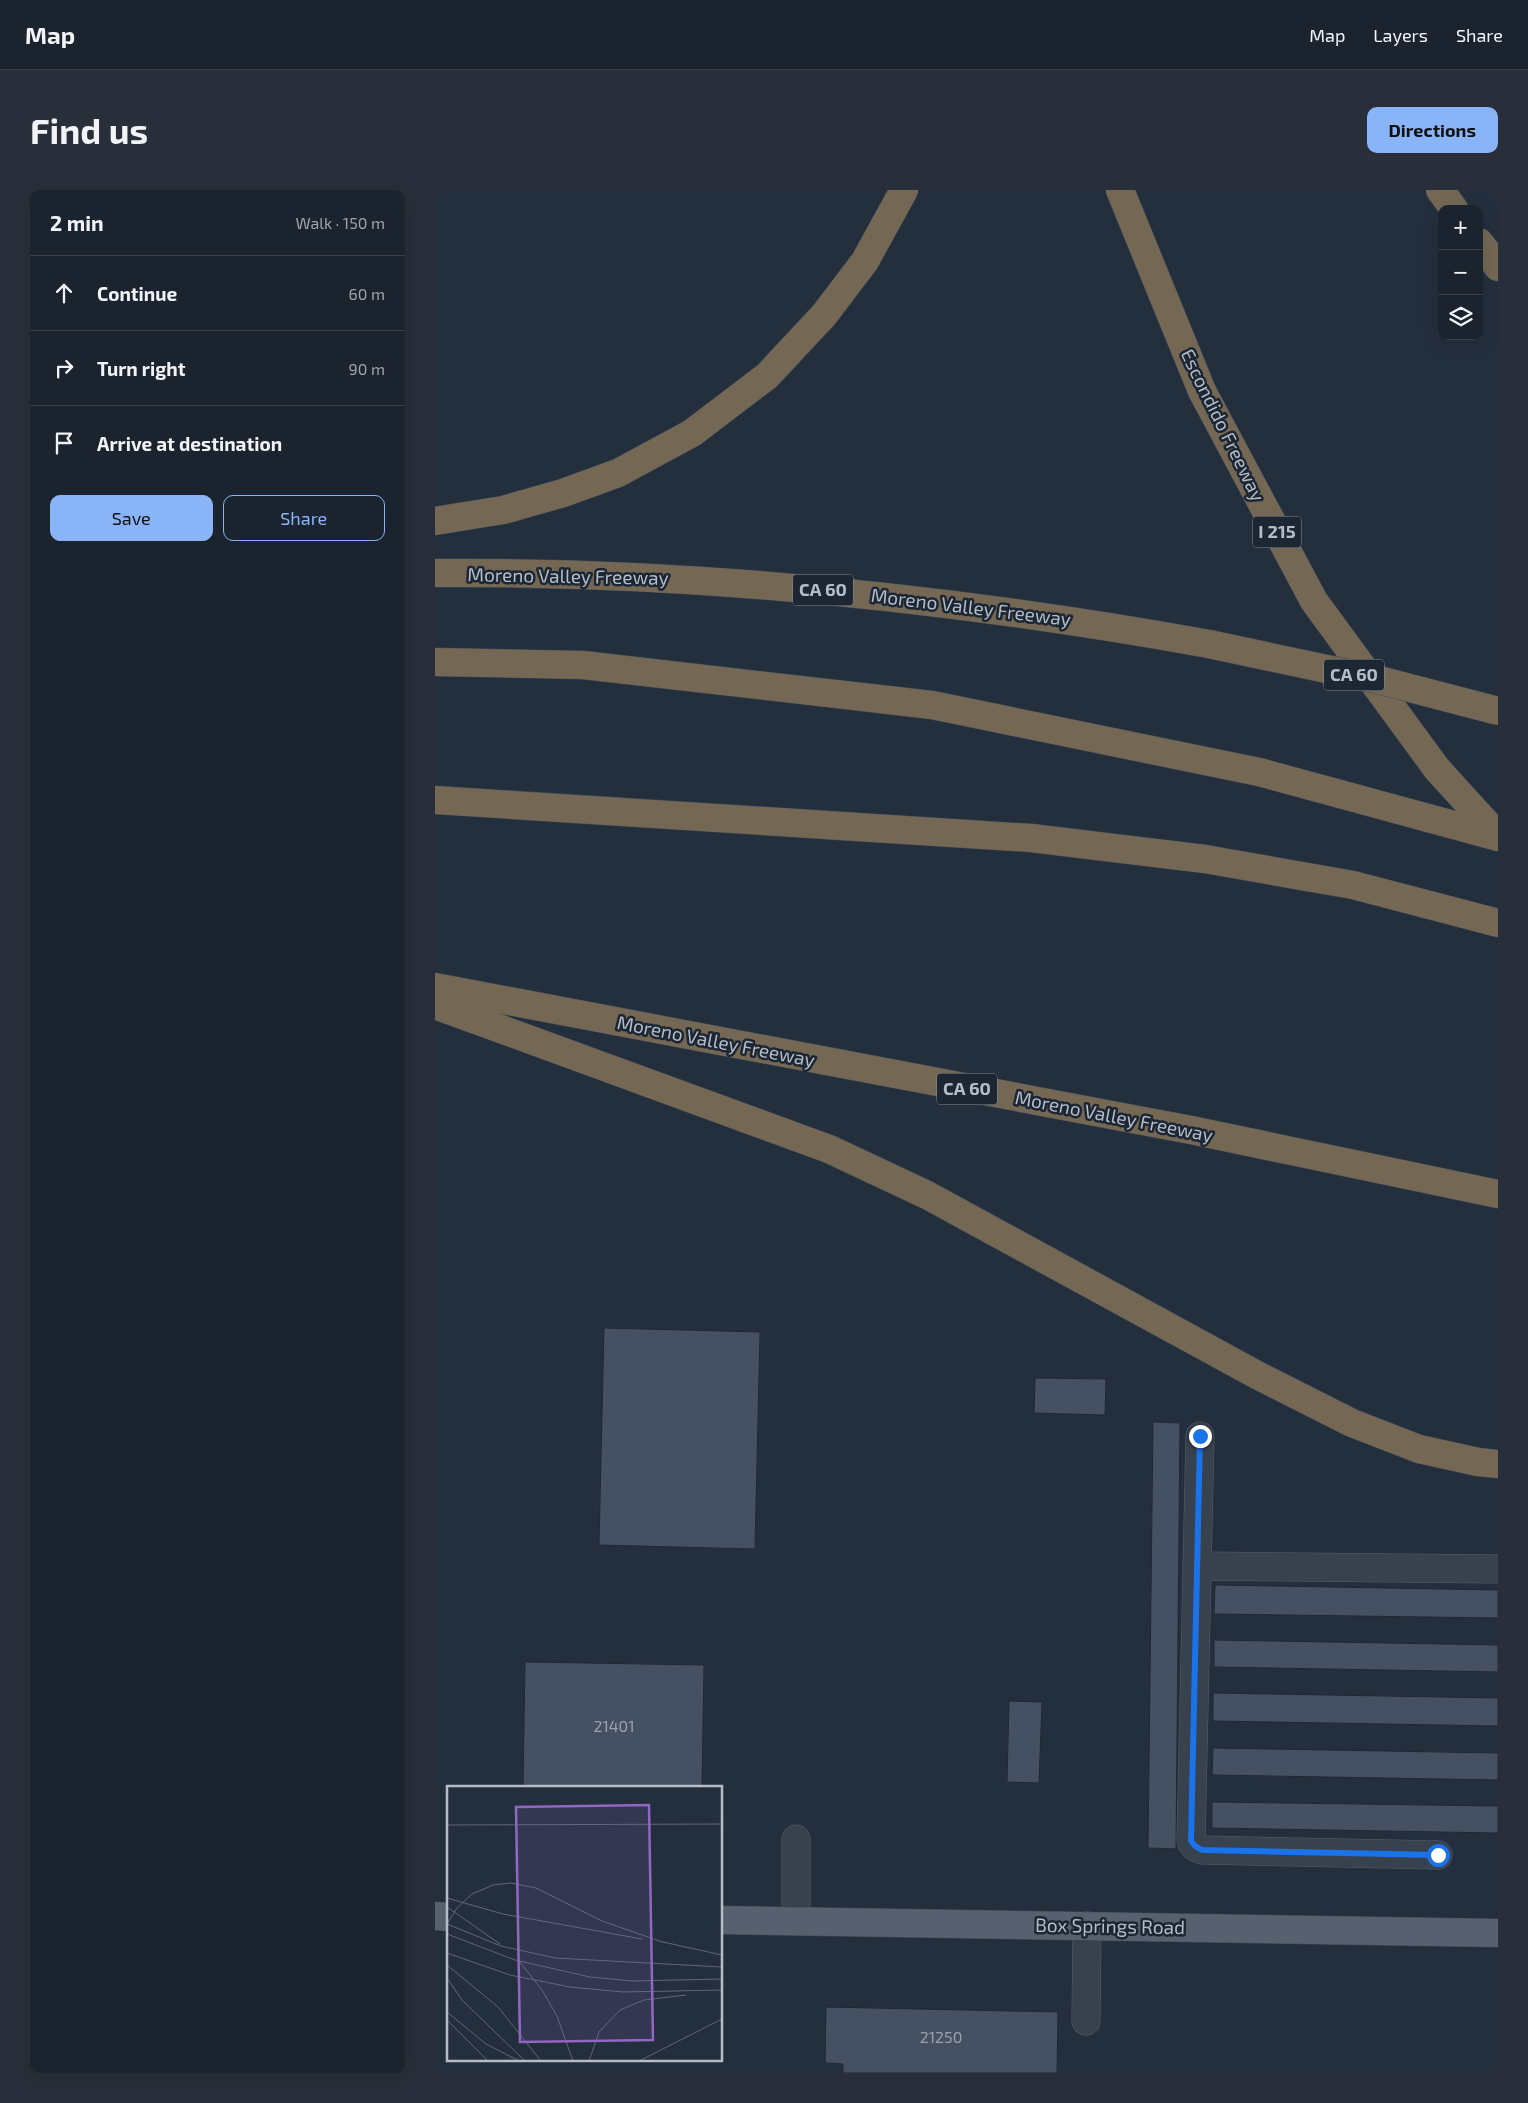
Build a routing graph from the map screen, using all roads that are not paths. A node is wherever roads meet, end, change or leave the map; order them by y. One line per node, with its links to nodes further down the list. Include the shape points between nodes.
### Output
1 (904, 190): 7 (highway, via 865,261 824,315 767,376 692,433 618,473 563,493 503,510)
2 (1120, 190): 12 (highway, Escondido Freeway / I 215, via 1202,391 1314,601 1437,769)
3 (1440, 190): 4 (highway)
4 (1451, 205)
5 (1483, 247): 6 (highway)
6 (1498, 266)
7 (435, 521)
8 (435, 573): 10 (highway, Moreno Valley Freeway / CA 60, bridge, via 671,578 885,595 1095,623 1209,644 1383,681)
9 (435, 662): 12 (highway, via 583,665 933,705 1259,772)
10 (1498, 711)
11 (435, 800): 13 (highway, via 1031,838 1205,859 1353,885)
12 (1498, 836)
13 (1498, 924)
14 (435, 987): 16 (highway, Moreno Valley Freeway / CA 60, via 1191,1130)
15 (435, 1005): 18 (highway, via 829,1149 927,1195 1257,1375 1352,1423 1419,1448)
16 (1498, 1194)
17 (1200, 1436): 19 (lane)
18 (1498, 1464)
19 (1199, 1566): 20 (lane); 22 (lane, via 1191,1841 1195,1846 1202,1850)
20 (1498, 1570)
21 (796, 1839): 24 (lane)
22 (1438, 1855)
23 (723, 1920): 24 (main road, Box Springs Road)
24 (796, 1921): 25 (main road, Box Springs Road)
25 (1087, 1926): 26 (main road, Box Springs Road); 27 (lane)
26 (1498, 1933)
27 (1086, 2021)

